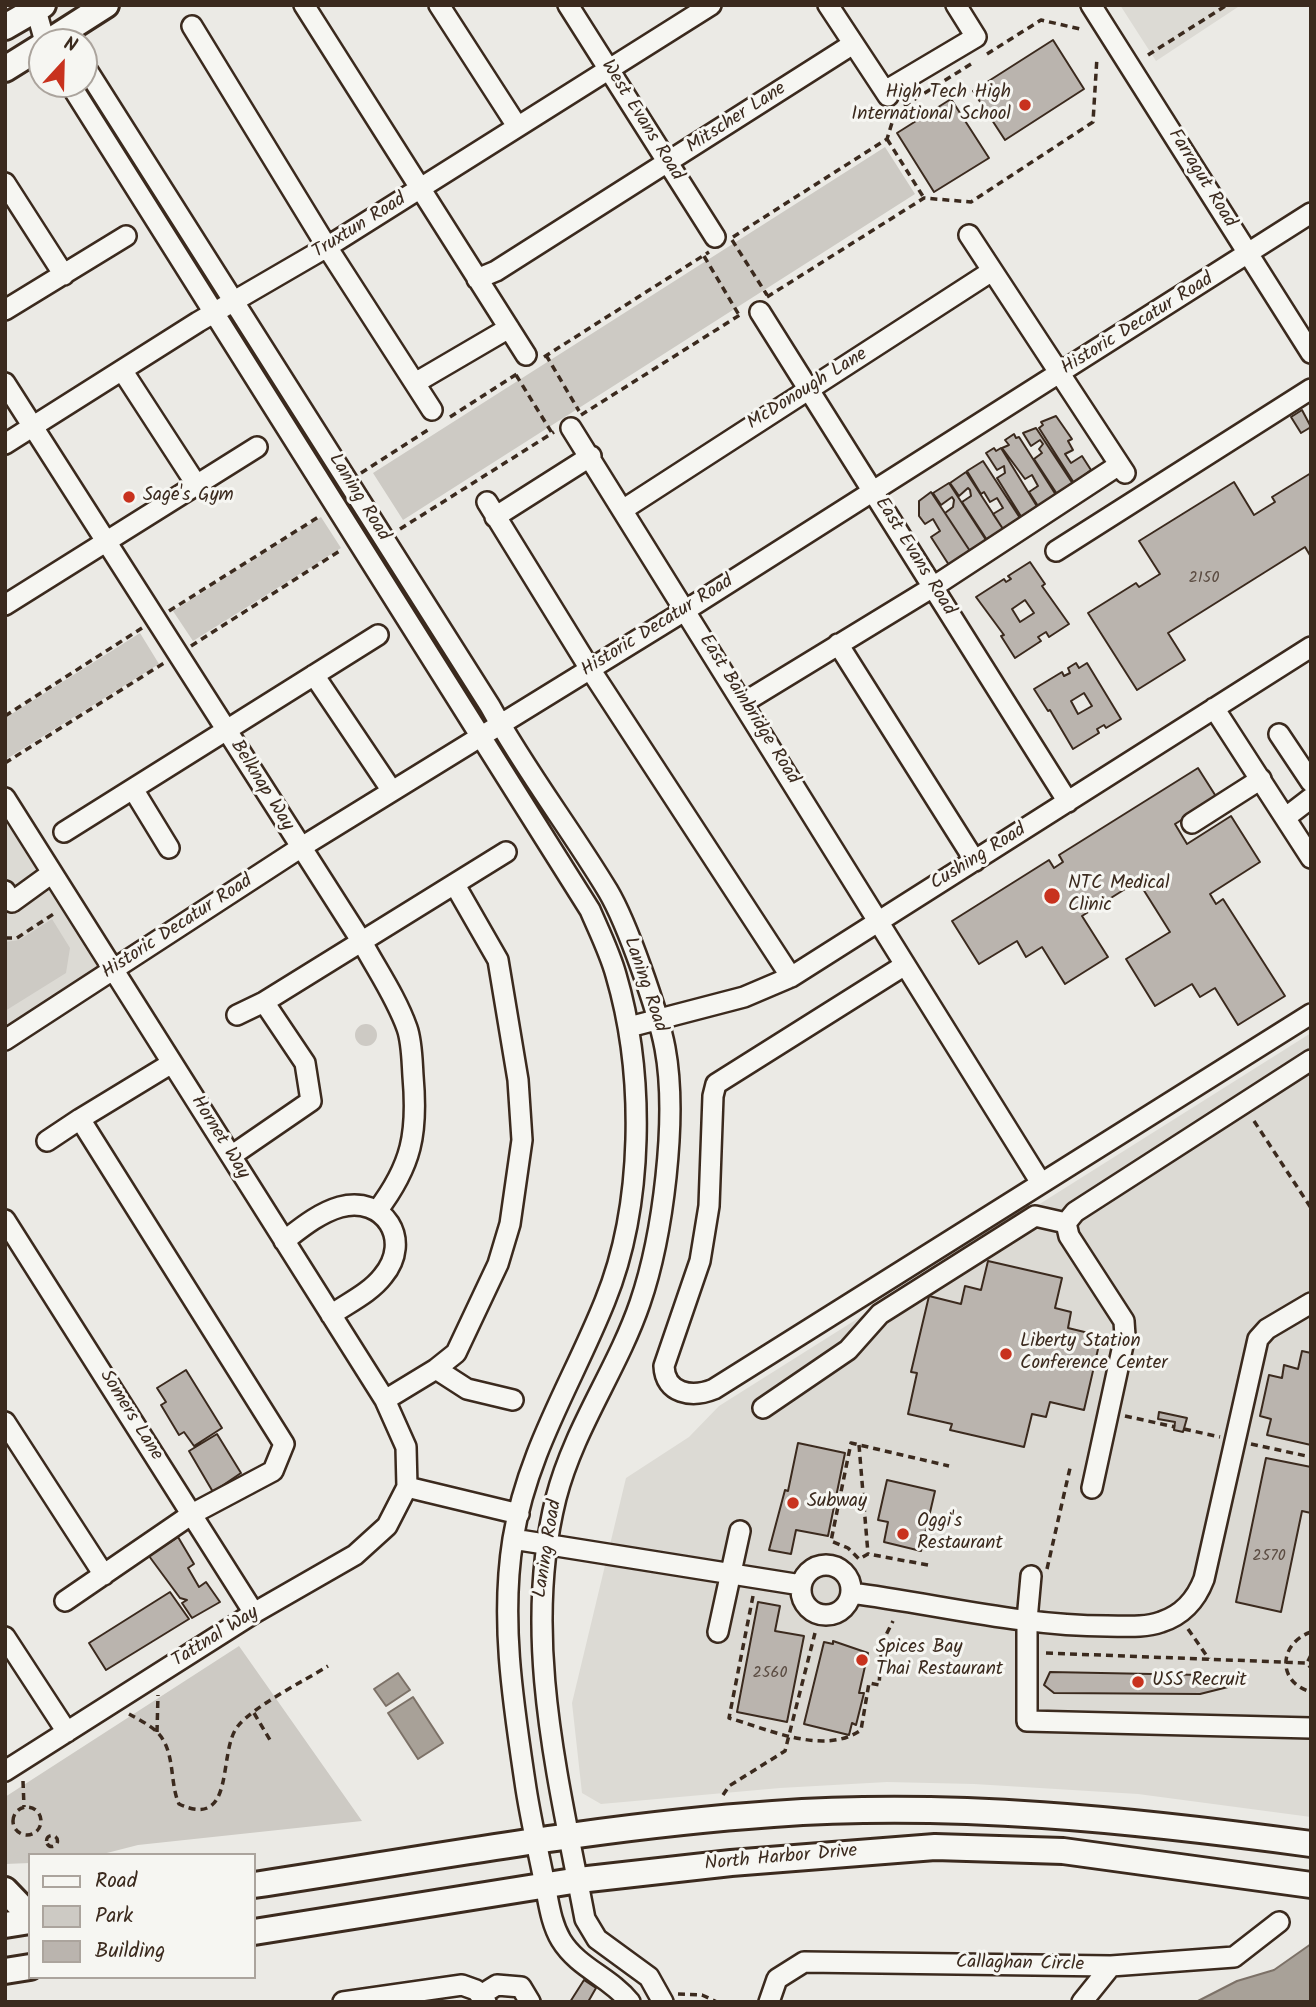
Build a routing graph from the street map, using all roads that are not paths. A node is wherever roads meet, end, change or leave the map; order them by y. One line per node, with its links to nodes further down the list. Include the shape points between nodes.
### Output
1 (106, 5): 13 (main road)
2 (304, 5): 23 (street)
3 (439, 5): 20 (street)
4 (568, 5): 17 (street, West Evans Road)
5 (828, 5): 14 (street)
6 (956, 5): 14 (street, via 976,37 886,94)
7 (1091, 5): 29 (street, Farragut Road)
8 (38, 7): 11 (main road); 12 (street)
9 (703, 7): 17 (street, Truxtun Road)
10 (192, 26): 28 (street)
11 (5, 27)
12 (48, 28)
13 (73, 28)
14 (853, 44): 21 (street, Mitscher Lane)
15 (28, 56): 16 (main road)
16 (5, 69)
17 (607, 69): 20 (street, Truxtun Road); 21 (street, West Evans Road)
18 (98, 87): 33 (street, Laning Road)
19 (80, 98): 36 (street, Laning Road)
20 (517, 126): 23 (street, Truxtun Road)
21 (668, 164): 27 (street, West Evans Road); 32 (street, Mitscher Lane)
22 (5, 183): 31 (street)
23 (421, 189): 28 (street, Truxtun Road); 32 (street)
24 (1311, 213): 29 (street, Historic Decatur Road)
25 (969, 235): 30 (street)
26 (126, 236): 31 (street)
27 (723, 237)
28 (327, 247): 33 (street, Truxtun Road); 43 (street)
29 (1249, 254): 38 (street, Farragut Road); 41 (street, Historic Decatur Road)
30 (992, 271): 41 (street); 44 (street, McDonough Lane)
31 (64, 275): 35 (street)
32 (477, 279): 37 (street)
33 (234, 303): 36 (street, Truxtun Road); 67 (street, Laning Road)
34 (764, 304): 44 (street, East Evans Road)
35 (5, 310)
36 (215, 313): 40 (street, Truxtun Road); 70 (street, Laning Road)
37 (509, 328): 39 (street); 43 (street)
38 (1311, 353)
39 (526, 355)
40 (122, 370): 48 (street, Truxtun Road); 52 (street)
41 (1059, 375): 53 (street, Historic Decatur Road); 57 (street, via 1122,469)
42 (5, 383): 48 (street, Belknap Way)
43 (415, 383): 46 (street)
44 (809, 387): 53 (street, East Evans Road); 54 (street, McDonough Lane)
45 (1311, 389): 56 (street)
46 (432, 410)
47 (576, 421): 51 (street, East Bainbridge Road)
48 (33, 426): 49 (street, Truxtun Road); 55 (street, Belknap Way)
49 (5, 444)
50 (257, 447): 52 (street)
51 (591, 456): 54 (street, East Bainbridge Road); 63 (street, via 491,510)
52 (196, 484): 55 (street)
53 (873, 492): 57 (street, East Evans Road); 59 (street, Historic Decatur Road)
54 (624, 509): 59 (street, East Bainbridge Road)
55 (105, 540): 58 (street); 68 (street, Belknap Way)
56 (1056, 551)
57 (933, 587): 61 (street); 77 (street, East Evans Road)
58 (8, 598)
59 (686, 610): 63 (street, Historic Decatur Road); 65 (street, East Bainbridge Road)
60 (378, 635): 64 (street)
61 (838, 644): 65 (street); 85 (street)
62 (1311, 647): 66 (street, Cushing Road)
63 (590, 669): 67 (street, Historic Decatur Road); 93 (street)
64 (314, 675): 68 (street); 74 (street)
65 (743, 704): 89 (street, East Bainbridge Road)
66 (1214, 708): 71 (street); 77 (street, Cushing Road)
67 (499, 724): 70 (street, Historic Decatur Road); 97 (street, Laning Road, via 610,894)
68 (225, 730): 73 (street); 82 (street, Belknap Way)
69 (1279, 734): 72 (street)
70 (479, 736): 74 (street, Historic Decatur Road); 98 (street, Laning Road, via 590,910 615,972)
71 (1261, 779): 78 (street); 79 (street)
72 (1311, 782)
73 (133, 789): 80 (street); 81 (street)
74 (392, 791): 82 (street, Historic Decatur Road)
75 (5, 798): 86 (street, Hornet Way)
76 (1311, 798): 78 (street)
77 (1068, 802): 85 (street, Cushing Road)
78 (1285, 818): 84 (street)
79 (1192, 823)
80 (64, 832)
81 (169, 848)
82 (300, 848): 90 (street, Belknap Way); 92 (street, Historic Decatur Road)
83 (506, 852): 87 (street)
84 (1311, 858)
85 (975, 861): 89 (street, Cushing Road)
86 (52, 873): 88 (street, via 12,902); 92 (street, Hornet Way)
87 (455, 885): 90 (street); 112 (street, via 498,960 518,1080 522,1140 510,1224 498,1264 456,1353)
88 (5, 891)
89 (878, 922): 91 (street, East Bainbridge Road); 93 (street, Cushing Road)
90 (362, 942): 94 (street); 106 (street, Belknap Way, via 408,1030 416,1118 410,1154 397,1184)
91 (905, 965): 105 (street, East Bainbridge Road); 105 (street, via 716,1084 701,1261 666,1357 667,1381 688,1394 714,1389)
92 (114, 971): 99 (street, Historic Decatur Road); 101 (street, Hornet Way)
93 (791, 977): 97 (street, Cushing Road, via 744,997)
94 (264, 1002): 96 (street); 104 (street, via 305,1063 311,1101)
95 (1311, 1014): 105 (street)
96 (237, 1015)
97 (656, 1018): 98 (street, Cushing Road); 123 (street, Laning Road, via 668,1072 660,1222 640,1304 579,1432 556,1498)
98 (629, 1027): 120 (street, Laning Road, via 636,1143 622,1251 606,1299 541,1438)
99 (5, 1040)
100 (1311, 1060): 108 (street, via 1076,1212)
101 (172, 1063): 102 (street); 104 (street, Hornet Way)
102 (80, 1119): 103 (street); 119 (street, via 284,1444 273,1471)
103 (47, 1141)
104 (231, 1156): 109 (street, Hornet Way)
105 (1041, 1183)
106 (377, 1211): 109 (street, via 358,1204 341,1207 324,1213); 111 (street, via 397,1238 394,1258 373,1287)
107 (5, 1220): 119 (street, Somers Lane)
108 (1066, 1223): 115 (street, via 1035,1216 880,1314 848,1350); 118 (street, via 1069,1236 1124,1321 1125,1336)
109 (284, 1241): 111 (street, Hornet Way)
110 (1311, 1303): 131 (street, via 1258,1339 1204,1579 1191,1604 1178,1615 1142,1626)
111 (331, 1315): 113 (street, Hornet Way)
112 (436, 1369): 113 (street); 114 (street, via 467,1389)
113 (385, 1400): 117 (street, Hornet Way, via 406,1447)
114 (513, 1400)
115 (763, 1408)
116 (5, 1422): 125 (street)
117 (407, 1487): 120 (street); 130 (street, Tattnal Way, via 387,1526 355,1555)
118 (1092, 1488)
119 (192, 1514): 125 (street); 130 (street, Somers Lane)
120 (519, 1514): 122 (street, Laning Road)
121 (740, 1531): 124 (street)
122 (513, 1539): 123 (street); 138 (street, Laning Road, via 508,1652)
123 (547, 1544): 124 (street); 137 (street, Laning Road, via 541,1639)
124 (731, 1574): 127 (street); 132 (street)
125 (104, 1575): 129 (street)
126 (1037, 1578): 131 (street)
127 (801, 1585): 128 (street, via 810,1571 834,1566 847,1576); 128 (street, via 803,1601 822,1614 838,1612)
128 (851, 1593): 131 (street)
129 (65, 1601)
130 (254, 1613): 135 (street, Tattnal Way)
131 (1027, 1620): 134 (street, via 1027,1721)
132 (718, 1632)
133 (5, 1638): 135 (street)
134 (1311, 1728)
135 (67, 1732): 136 (street, Tattnal Way)
136 (14, 1776)
137 (571, 1836): 138 (main road); 139 (main road, via 739,1816 898,1810 1067,1815); 140 (street, Laning Road)
138 (535, 1841): 141 (street, Laning Road); 142 (main road)
139 (1311, 1844)
140 (579, 1880): 141 (main road, North Harbor Drive); 143 (main road, North Harbor Drive, via 935,1847 1063,1851); 155 (street, Laning Road, via 592,1934 639,1968)
141 (545, 1884): 149 (main road, North Harbor Drive); 154 (street, Laning Road, via 554,1926 568,1950)
142 (256, 1885)
143 (1311, 1885)
144 (5, 1890): 145 (main road)
145 (28, 1917)
146 (28, 1919): 148 (main road)
147 (1279, 1922): 150 (street, Callaghan Circle, via 1234,1957)
148 (5, 1924)
149 (256, 1932)
150 (1111, 1966): 158 (street, Callaghan Circle, via 814,1961 784,1972 774,1984); 159 (street)
151 (28, 1967): 152 (main road)
152 (5, 1971)
153 (483, 1998): 156 (street, via 469,1986 455,1986); 157 (street, via 496,1985 520,1987)
154 (624, 1999)
155 (659, 1999)
156 (343, 2002)
157 (530, 2002)
158 (769, 2002)
159 (1082, 2002)

